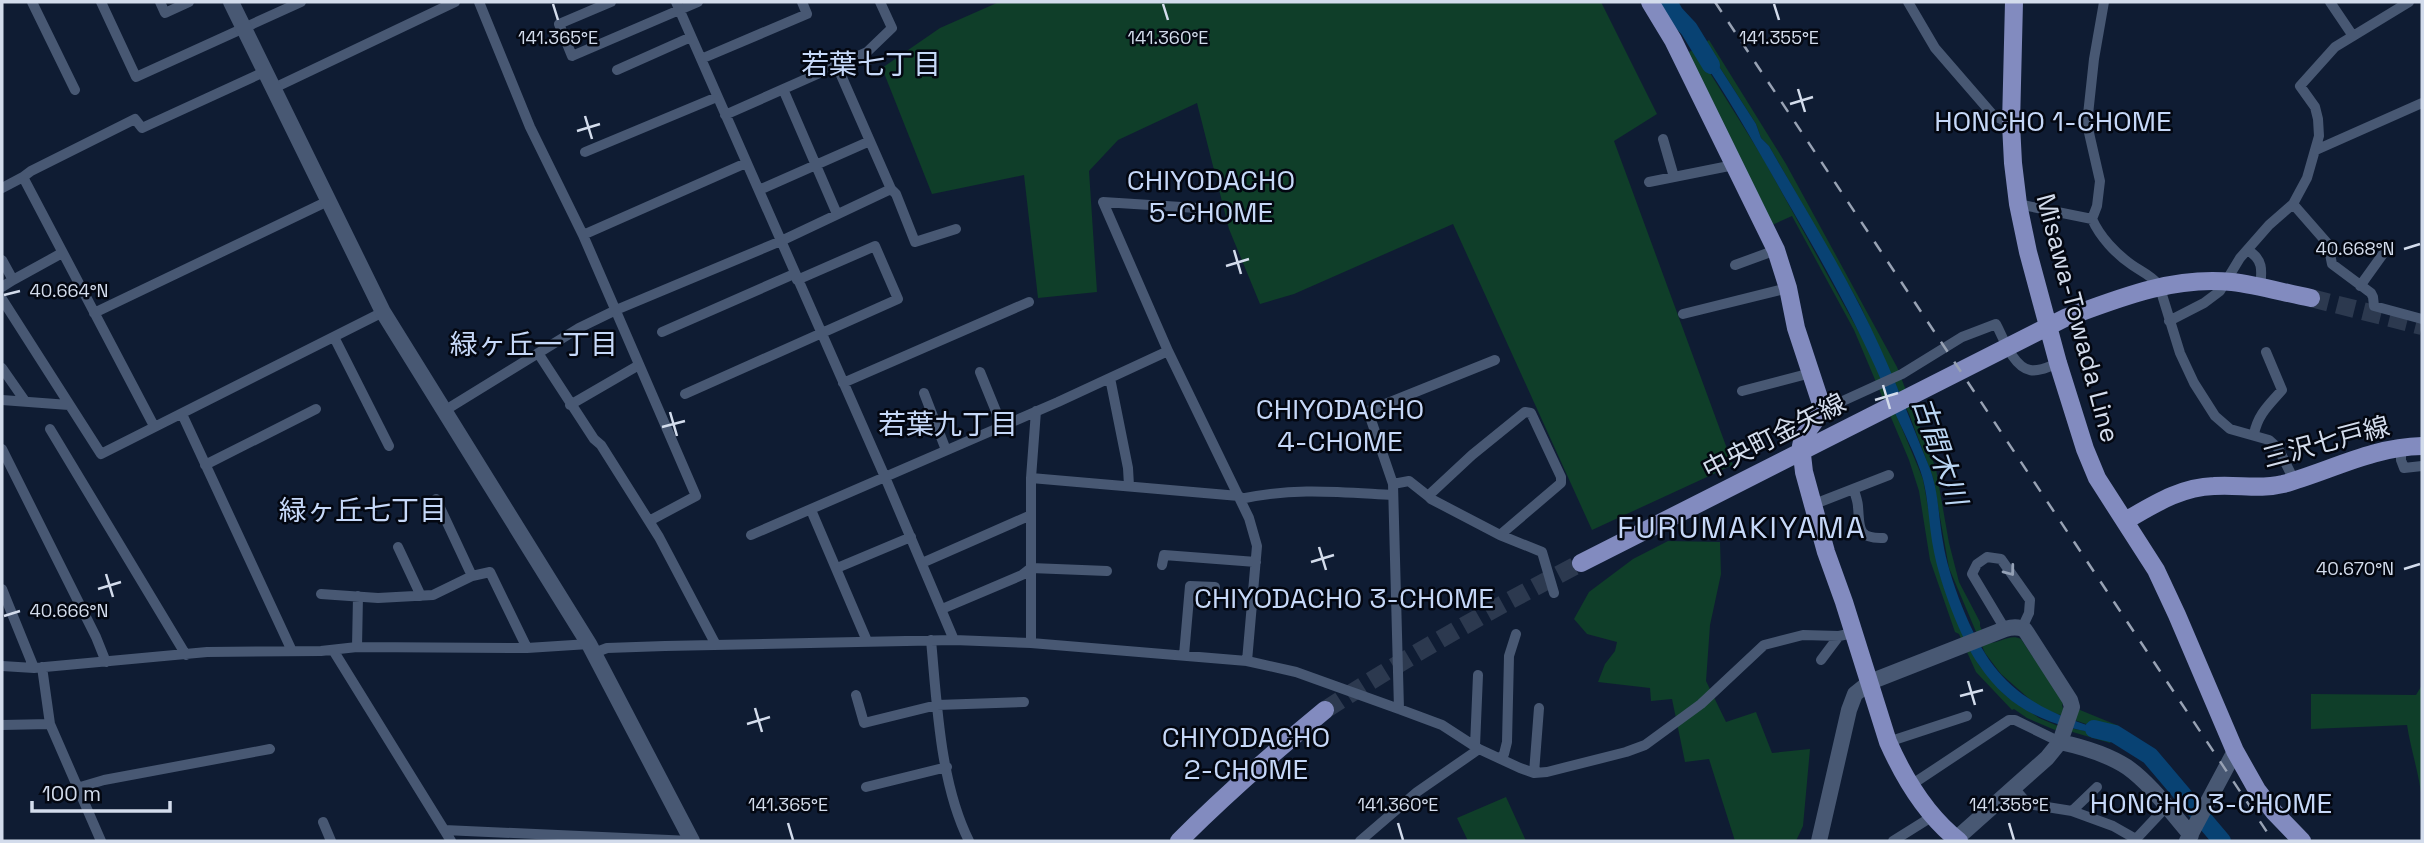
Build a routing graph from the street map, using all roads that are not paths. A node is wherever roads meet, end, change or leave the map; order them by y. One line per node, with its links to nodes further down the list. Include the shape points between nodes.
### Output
1 (32, 2): 31 (street)
2 (101, 2): 22 (street, via 136,77)
3 (160, 2): 4 (street, via 165,13)
4 (189, 2)
5 (231, 2): 22 (street)
6 (301, 2): 22 (street)
7 (455, 2): 29 (street)
8 (479, 2): 56 (street, via 530,127)
9 (611, 2): 20 (street, via 559,24 572,56)
10 (698, 2): 20 (street)
11 (802, 2): 25 (street, via 807,14)
12 (880, 2): 26 (street, via 892,28 867,52)
13 (1650, 2): 42 (main road)
14 (1908, 2): 35 (street, via 1934,48 1993,115)
15 (2014, 2): 35 (main road, Misawa-Towada Line)
16 (2105, 2): 21 (street)
17 (2112, 2): 21 (street)
18 (2330, 2): 23 (street)
19 (2409, 2): 23 (street)
20 (678, 6): 24 (street)
21 (2100, 22): 54 (street, via 2087,124 2100,181)
22 (244, 28): 28 (street)
23 (2353, 36): 38 (street, via 2335,47 2300,86 2315,107)
24 (691, 37): 25 (street); 27 (street)
25 (701, 59): 32 (street)
26 (837, 66): 30 (street); 37 (street)
27 (617, 70)
28 (264, 72): 29 (street); 43 (street, via 142,128 135,119)
29 (272, 89): 49 (street)
30 (783, 89): 34 (street); 41 (street)
31 (75, 90)
32 (717, 97): 34 (street); 39 (street)
33 (2422, 103): 38 (street)
34 (725, 114): 40 (street)
35 (2011, 124): 50 (main road, Misawa-Towada Line)
36 (1663, 139): 44 (street)
37 (870, 141): 41 (street); 47 (street)
38 (2316, 150): 51 (street)
39 (584, 152)
40 (746, 163): 48 (street); 56 (street)
41 (816, 165): 48 (street); 53 (street)
42 (1734, 165): 44 (street); 59 (main road)
43 (23, 177): 46 (street); 61 (street)
44 (1674, 177): 45 (street)
45 (1649, 182)
46 (2, 188)
47 (891, 189): 53 (street); 55 (street, via 915,242)
48 (758, 190): 57 (street)
49 (328, 201): 74 (street); 75 (street)
50 (2018, 204): 54 (street); 86 (main road, Misawa-Towada Line)
51 (2293, 204): 60 (street); 66 (street, via 2328,243 2332,264)
52 (1197, 208): 82 (street, via 1103,202)
53 (837, 214): 57 (street)
54 (2092, 219): 78 (street, via 2119,255 2153,277)
55 (956, 229)
56 (583, 236): 73 (street)
57 (781, 241): 64 (street); 73 (street)
58 (2388, 247): 66 (street)
59 (1776, 250): 63 (street); 68 (main road)
60 (2247, 250): 69 (street, via 2261,261); 78 (street, via 2220,291)
61 (62, 253): 65 (street); 75 (street)
62 (2, 260): 65 (street)
63 (1735, 265)
64 (796, 277): 79 (street); 80 (street); 80 (street, via 875,246 880,257 898,299)
65 (13, 280): 67 (street)
66 (2360, 286): 77 (street, via 2373,297 2374,306)
67 (2, 287)
68 (1788, 288): 76 (street); 90 (main road)
69 (2260, 289): 70 (main road, 中央町金矢線); 138 (main road, 中央町金矢線, via 2233,282 2157,287 2065,318)
70 (2311, 298)
71 (2, 299): 98 (street)
72 (1029, 302): 92 (street)
73 (615, 310): 84 (street); 87 (street)
74 (383, 312): 81 (street); 102 (street)
75 (94, 313): 105 (street)
76 (1683, 314)
77 (2422, 319)
78 (2169, 321): 108 (street, via 2190,373 2215,416 2230,429)
79 (663, 332)
80 (821, 334): 92 (street); 95 (street)
81 (334, 337): 104 (street); 109 (street)
82 (1168, 351): 91 (street); 124 (street)
83 (2266, 352): 108 (street, via 2282,390 2257,420)
84 (538, 353): 99 (street); 102 (street)
85 (1495, 360): 122 (street, via 1368,411)
86 (2058, 363): 101 (street, via 2039,370 2025,368 1996,324 1962,337 1880,386); 129 (main road, Misawa-Towada Line, via 2097,478)
87 (639, 365): 99 (street); 130 (street, via 696,496)
88 (2, 368): 97 (street)
89 (980, 372): 106 (street)
90 (1811, 373): 93 (street); 101 (main road)
91 (1110, 378): 103 (street); 120 (street)
92 (843, 383): 117 (street)
93 (1742, 391)
94 (924, 393): 113 (street)
95 (685, 394)
96 (2, 400): 97 (street)
97 (25, 401): 98 (street)
98 (69, 405): 105 (street, via 101,454)
99 (570, 405): 130 (street)
100 (316, 409): 114 (street)
101 (1823, 410): 126 (main road, via 1801,446)
102 (444, 411): 162 (street)
103 (1036, 411): 106 (street); 118 (street)
104 (181, 414): 105 (street); 114 (street)
105 (154, 426)
106 (1002, 426): 113 (street)
107 (50, 429): 166 (street)
108 (2255, 434): 119 (street, via 2278,448)
109 (389, 446)
110 (2422, 446): 111 (main road, 三沢七戸線)
111 (2400, 447): 115 (street, via 2404,468); 119 (main road, 三沢七戸線)
112 (2, 449): 169 (street)
113 (947, 450): 117 (street)
114 (205, 465): 164 (street)
115 (2422, 466)
116 (1889, 475): 121 (street)
117 (885, 477): 127 (street); 133 (street)
118 (1031, 478): 120 (street); 128 (street)
119 (2294, 480): 129 (main road, 三沢七戸線, via 2267,488 2193,488)
120 (1129, 486): 124 (street)
121 (1854, 489): 126 (street); 134 (street, via 1861,533)
122 (1393, 490): 123 (street, via 1409,481); 124 (street, via 1302,490); 178 (street)
123 (1428, 496): 131 (street); 131 (street, via 1525,412 1531,413 1561,484)
124 (1240, 497): 136 (street, via 1257,545)
125 (436, 499): 143 (street)
126 (1812, 505): 154 (main road)
127 (811, 510): 132 (street); 140 (street)
128 (1031, 515): 137 (street); 141 (street)
129 (2125, 521): 187 (main road, Misawa-Towada Line, via 2178,615)
130 (649, 522): 159 (street)
131 (1500, 534): 146 (street, via 1542,552)
132 (751, 535)
133 (911, 537): 137 (street); 140 (street)
134 (1882, 538)
135 (398, 547): 149 (street)
136 (1256, 562): 139 (street, via 1164,555); 168 (street)
137 (922, 563): 150 (street)
138 (1581, 563)
139 (1163, 565)
140 (837, 568): 157 (street)
141 (1031, 568): 142 (street); 150 (street); 158 (street)
142 (1107, 571)
143 (472, 576): 149 (street); 161 (street, via 489,572)
144 (1215, 587): 165 (street, via 1190,586)
145 (2, 589): 171 (street)
146 (1554, 593)
147 (321, 594): 148 (street)
148 (358, 596): 149 (street); 160 (street)
149 (421, 596)
150 (942, 609): 156 (street)
151 (2022, 628): 152 (street); 152 (street, one-way to 151, via 1972,574 1987,557 2001,559 2030,600); 183 (street, via 2072,707)
152 (2005, 629): 173 (street)
153 (1516, 634): 188 (street, via 1509,656 1507,741)
154 (1846, 634): 167 (street); 173 (main road); 190 (street, via 1803,635 1764,645 1701,704 1644,745)
155 (930, 640): 156 (street); 157 (street); 176 (street)
156 (954, 640): 158 (street)
157 (867, 641): 159 (street)
158 (1031, 643): 165 (street)
159 (716, 645): 162 (street)
160 (357, 647): 161 (street); 163 (street)
161 (527, 648): 162 (street)
162 (592, 648): 206 (street)
163 (333, 650): 164 (street); 200 (street)
164 (292, 651): 166 (street)
165 (1184, 654): 168 (street)
166 (186, 655): 169 (street)
167 (1821, 660)
168 (1247, 661): 178 (street, via 1296,672)
169 (106, 662): 171 (street)
170 (2, 666): 171 (street)
171 (38, 667): 181 (street)
172 (1478, 675): 185 (street)
173 (1870, 682): 184 (main road); 210 (street, via 1855,694 1849,710)
174 (856, 695): 176 (street, via 864,723)
175 (1024, 702): 176 (street)
176 (937, 705): 189 (street)
177 (1539, 708): 190 (street)
178 (1399, 709): 185 (street, via 1443,725)
179 (1325, 710): 208 (main road, via 1221,799)
180 (1966, 716): 184 (street)
181 (50, 724): 182 (street); 194 (street)
182 (2, 725)
183 (2061, 739): 191 (street, via 2009,720); 195 (street); 196 (street, via 2126,767)
184 (1888, 742): 191 (main road)
185 (1477, 747): 188 (street); 209 (street)
186 (270, 749): 194 (street)
187 (2235, 751): 201 (street); 212 (main road, Misawa-Towada Line, via 2266,801)
188 (1500, 758): 190 (street)
189 (947, 767): 192 (street); 207 (street, via 958,818)
190 (1534, 772)
191 (1911, 785): 198 (main road)
192 (866, 787)
193 (2097, 787): 197 (street)
194 (77, 788): 203 (street)
195 (2014, 788): 197 (street, via 2028,804); 202 (street)
196 (2166, 807): 197 (street, via 2136,839); 201 (street)
197 (2072, 811)
198 (1933, 816): 202 (main road); 211 (street)
199 (323, 822): 204 (street)
200 (444, 830): 205 (street); 206 (street)
201 (2191, 835)
202 (1958, 840)
203 (101, 841)
204 (331, 841)
205 (451, 841)
206 (691, 841)
207 (969, 841)
208 (1180, 841)
209 (1360, 841)
210 (1819, 841)
211 (1893, 841)
212 (2302, 841)

